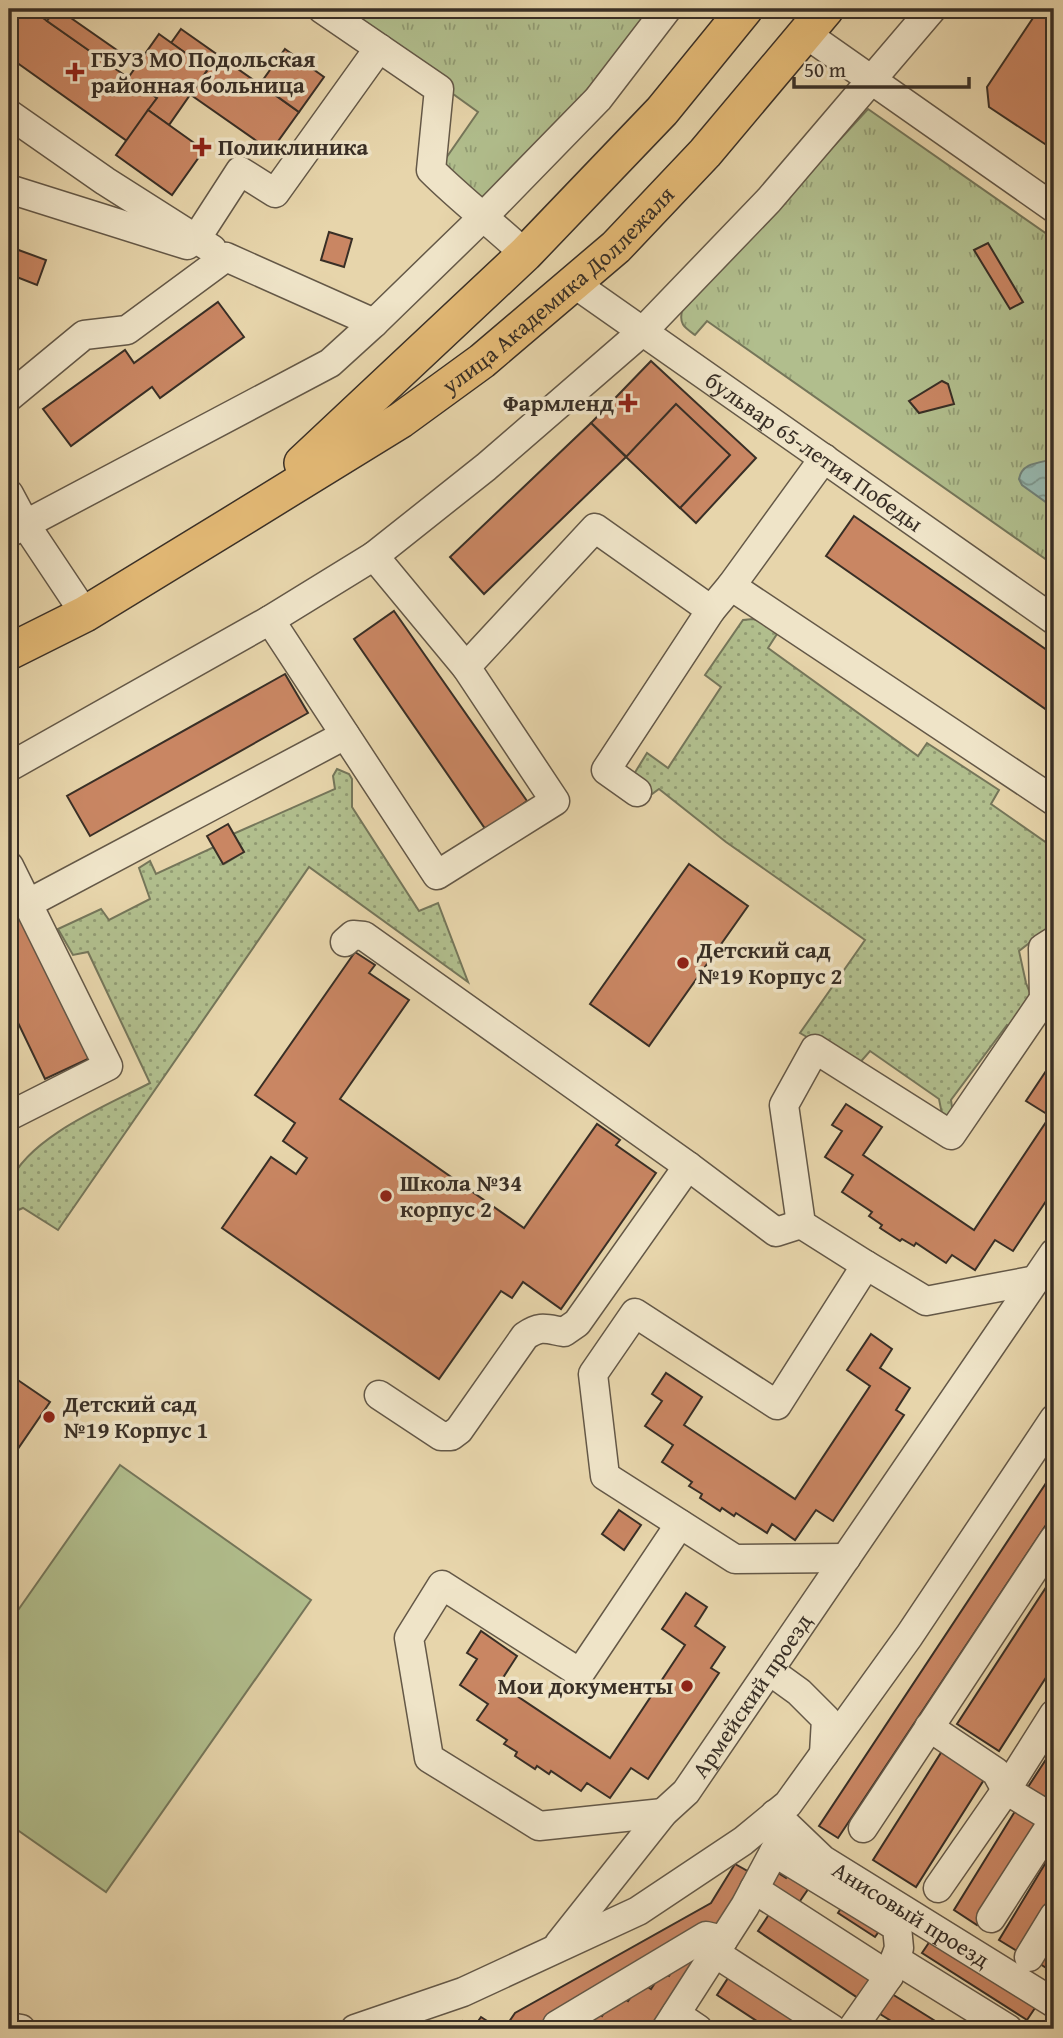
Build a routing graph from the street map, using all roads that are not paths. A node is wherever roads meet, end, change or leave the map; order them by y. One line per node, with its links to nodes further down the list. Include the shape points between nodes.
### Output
1 (322, 9): 7 (street)
2 (667, 9): 12 (street, via 598,99)
3 (745, 9): 6 (main road, улица Академика Доллежаля)
4 (932, 9): 8 (street)
5 (816, 21): 8 (street); 16 (main road, улица Академика Доллежаля, via 705,153)
6 (720, 23): 14 (main road, улица Академика Доллежаля, via 662,111)
7 (379, 48): 12 (street, via 439,89 432,170); 13 (street, via 275,193 240,172)
8 (872, 80): 11 (street); 19 (street, via 769,200)
9 (9, 114): 13 (street)
10 (9, 189): 15 (street)
11 (1054, 208)
12 (482, 218): 14 (street); 17 (street)
13 (195, 239): 15 (street)
14 (525, 254): 18 (main road, улица Академика Доллежаля)
15 (226, 257): 17 (street); 21 (street, via 127,330 84,334)
16 (575, 284): 19 (street, бульвар 65-летия Победы); 20 (main road, улица Академика Доллежаля)
17 (374, 323): 25 (street, via 330,363)
18 (447, 327): 20 (main road, via 455,353); 24 (main road, улица Академика Доллежаля)
19 (643, 331): 22 (street, бульвар 65-летия Победы); 26 (street, via 486,467)
20 (482, 361): 24 (main road, улица Академика Доллежаля, via 401,420)
21 (9, 397)
22 (824, 458): 27 (street); 31 (street, бульвар 65-летия Победы)
23 (9, 494): 25 (street)
24 (242, 518): 29 (main road, улица Академика Доллежаля)
25 (17, 529): 29 (street)
26 (374, 556): 30 (street); 33 (street)
27 (731, 586): 28 (street); 37 (street)
28 (711, 610): 33 (street, via 595,528); 36 (street, via 606,770)
29 (85, 614): 32 (main road, улица Академика Доллежаля)
30 (270, 620): 34 (street); 35 (street)
31 (1054, 620)
32 (9, 652)
33 (466, 667): 34 (street, via 555,801 437,874)
34 (345, 735): 39 (street)
35 (9, 767)
36 (637, 792)
37 (1054, 801)
38 (9, 866): 39 (street)
39 (27, 904): 43 (street, via 108,1066)
40 (1054, 941): 42 (street, via 1044,948)
41 (345, 942): 44 (street, via 353,935 365,936)
42 (1049, 1005): 45 (street, via 951,1135 815,1049 784,1105)
43 (9, 1116)
44 (688, 1167): 45 (street, via 776,1232); 49 (street, via 577,1323 565,1332 536,1328 525,1336 451,1436 441,1436)
45 (801, 1224): 47 (street)
46 (1054, 1253): 48 (street, Армейский проезд)
47 (866, 1265): 48 (street, via 926,1301); 51 (street, via 777,1405 635,1313 593,1374 605,1476)
48 (1036, 1280): 53 (street, Армейский проезд)
49 (379, 1395)
50 (1054, 1419): 57 (street)
51 (680, 1524): 53 (street, via 735,1559); 59 (street, via 580,1673 442,1585 409,1638 429,1758 539,1826)
52 (1054, 1539): 56 (street)
53 (846, 1558): 54 (street, Армейский проезд)
54 (770, 1671): 57 (street, via 826,1719); 59 (street, Армейский проезд, via 687,1792)
55 (1054, 1714): 58 (street)
56 (929, 1727): 58 (street, via 996,1772); 62 (street)
57 (824, 1754): 61 (street)
58 (1006, 1790): 60 (street); 64 (street)
59 (663, 1813): 69 (street, Армейский проезд)
60 (1054, 1819): 67 (street)
61 (781, 1820): 63 (street); 69 (street, via 638,1911); 72 (street, Анисовый проезд, via 823,1860)
62 (863, 1828)
63 (774, 1852): 65 (street); 71 (street, via 897,1927 899,1948)
64 (938, 1888)
65 (754, 1889): 68 (street); 71 (street)
66 (1054, 1916): 70 (street)
67 (992, 1918)
68 (719, 1947): 73 (street); 77 (street, via 706,1936 557,2025); 78 (street)
69 (555, 1950): 76 (street, Армейский проезд, via 463,1992)
70 (1029, 1957)
71 (892, 1968): 79 (street); 80 (street)
72 (1054, 2003)
73 (680, 2024)
74 (9, 2028): 75 (street)
75 (21, 2029)
76 (355, 2029)
77 (563, 2029)
78 (832, 2029)
79 (852, 2029)
80 (1008, 2029)

